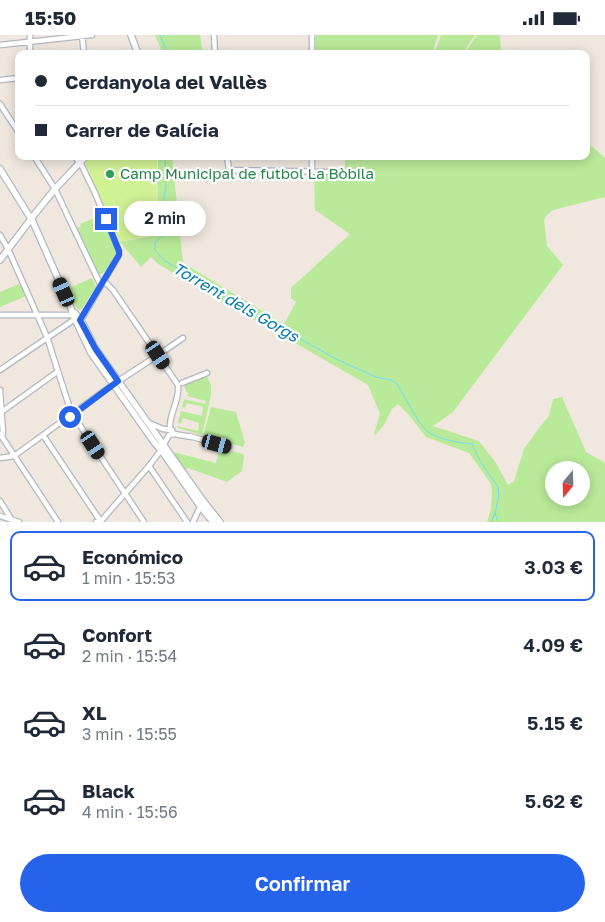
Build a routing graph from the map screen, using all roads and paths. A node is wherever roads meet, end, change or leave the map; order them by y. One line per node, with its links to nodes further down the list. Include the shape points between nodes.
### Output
1 (30, 35): 7 (street)
2 (92, 35): 6 (street)
3 (131, 35): 11 (street)
4 (214, 35): 12 (street)
5 (312, 35): 13 (street)
6 (82, 36): 7 (street); 10 (street)
7 (30, 41): 8 (street); 9 (street)
8 (0, 45)
9 (30, 50)
10 (84, 50)
11 (137, 50)
12 (215, 50)
13 (312, 50)
14 (15, 78): 15 (street)
15 (0, 80)
16 (0, 104): 17 (street)
17 (15, 127)
18 (37, 160): 27 (street)
19 (78, 160): 23 (street)
20 (83, 160): 23 (street)
21 (228, 160): 25 (street, via 229,171)
22 (312, 160): 25 (street)
23 (80, 163): 27 (street); 32 (street, via 119,251)
24 (0, 169): 28 (street)
25 (312, 171): 26 (street)
26 (342, 172)
27 (55, 189): 28 (street); 32 (street)
28 (31, 218): 30 (street); 35 (street)
29 (0, 235): 30 (street)
30 (8, 249): 31 (street); 34 (street)
31 (0, 260)
32 (102, 284): 35 (street); 49 (street, via 113,290 178,385)
33 (0, 315): 34 (street)
34 (38, 315): 35 (street); 36 (street)
35 (76, 318): 36 (street); 43 (street)
36 (47, 337): 40 (street); 41 (street)
37 (183, 338): 38 (street)
38 (161, 353)
39 (155, 357): 43 (street)
40 (0, 370)
41 (57, 371): 46 (street); 47 (street)
42 (207, 373): 44 (street)
43 (117, 382): 47 (street); 48 (street); 54 (street, via 154,442)
44 (182, 383)
45 (0, 390): 46 (street)
46 (1, 412): 51 (street)
47 (73, 415): 52 (street); 59 (street)
48 (148, 423): 50 (street); 54 (street)
49 (171, 427): 50 (street); 53 (street); 53 (street); 54 (street)
50 (163, 429): 54 (street, via 167,433)
51 (1, 435): 56 (street)
52 (43, 435): 56 (street); 65 (street)
53 (192, 437): 55 (street)
54 (164, 444): 58 (street); 61 (street)
55 (228, 447)
56 (14, 456): 57 (street); 64 (street)
57 (0, 458)
58 (149, 466): 59 (street); 67 (street)
59 (125, 493): 65 (street); 66 (street)
60 (0, 501): 63 (street)
61 (202, 504): 68 (street); 69 (street); 70 (street)
62 (0, 516): 63 (street)
63 (14, 521)
64 (58, 522)
65 (99, 522)
66 (144, 522)
67 (187, 522)
68 (194, 522)
69 (213, 522)
70 (220, 522)

